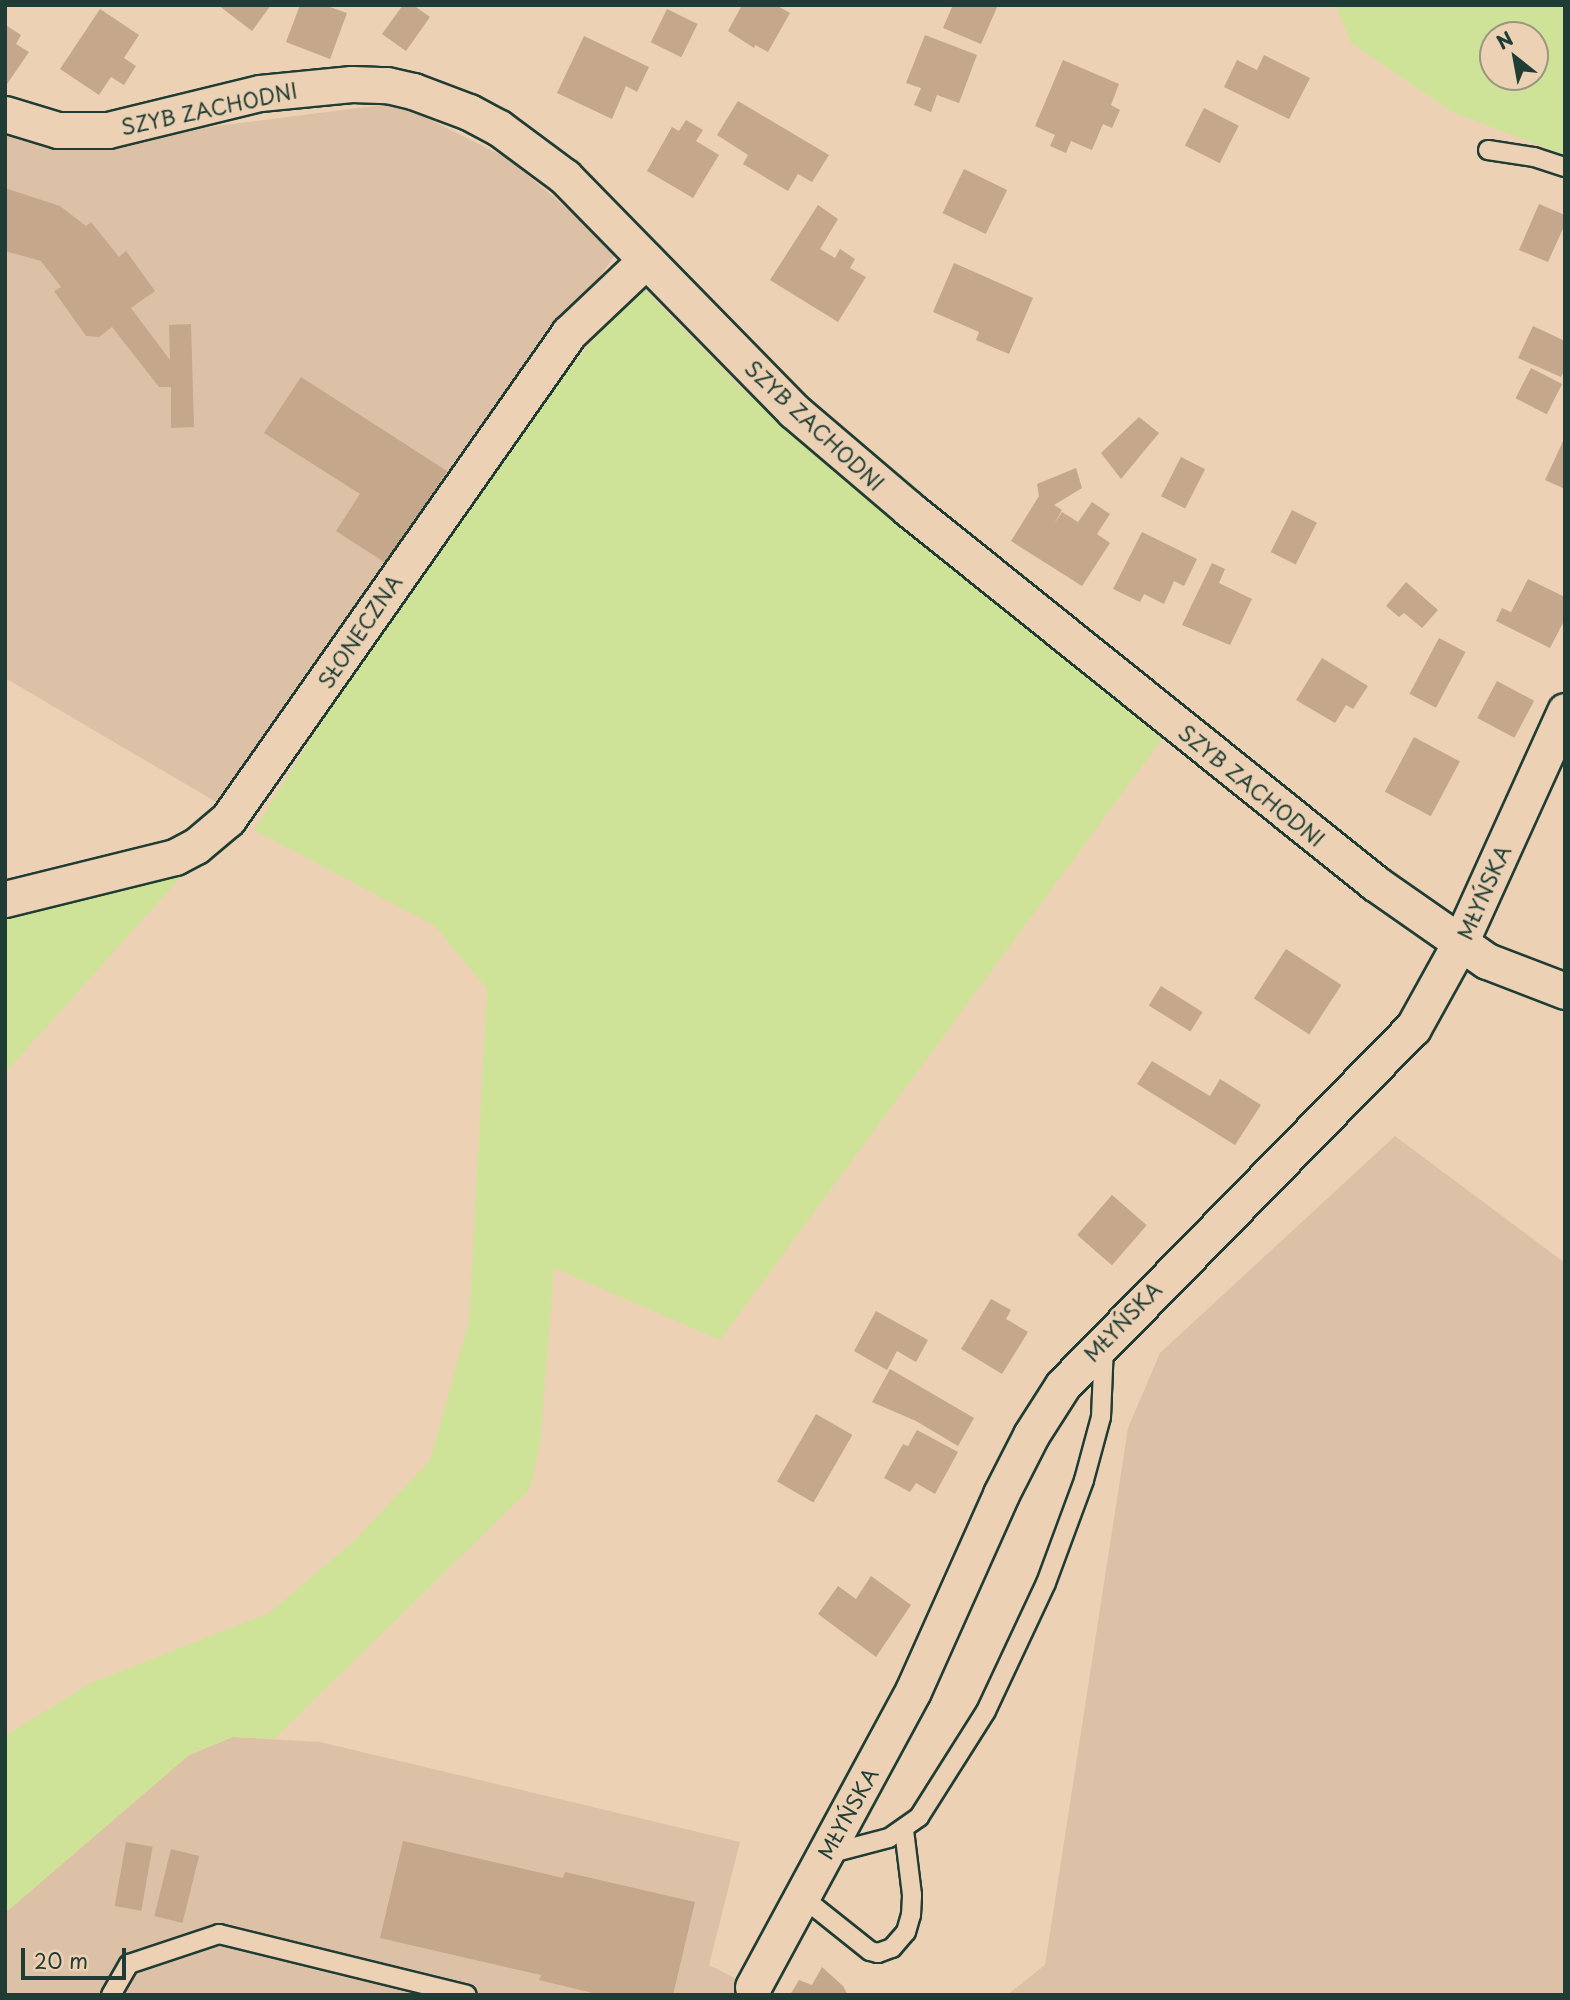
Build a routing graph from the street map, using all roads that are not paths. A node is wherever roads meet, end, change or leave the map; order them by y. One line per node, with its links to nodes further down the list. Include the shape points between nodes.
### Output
1 (5, 114): 4 (street, SZYB ZACHODNI, via 80,132 138,125 288,89 352,84 413,91 469,112 521,142 565,177)
2 (1488, 150): 3 (lane)
3 (1565, 167)
4 (646, 260): 6 (street, SŁONECZNA, via 569,333 228,819 175,857); 7 (street, SZYB ZACHODNI, via 794,411 871,478 1375,883)
5 (1565, 711): 7 (street, MŁYŃSKA)
6 (5, 899)
7 (1459, 945): 8 (street, SZYB ZACHODNI, via 1502,969); 9 (street, MŁYŃSKA, via 1426,1009 1401,1043)
8 (1565, 991)
9 (1104, 1339): 10 (lane, via 1099,1427 1046,1583 981,1719 931,1801); 11 (street, MŁYŃSKA, via 1063,1385 1031,1435 934,1648)
10 (904, 1830): 11 (lane); 12 (lane, via 911,1915 906,1932 892,1948 870,1951)
11 (824, 1855): 12 (street, MŁYŃSKA)
12 (802, 1896): 13 (street, MŁYŃSKA)
13 (751, 1991)
14 (111, 1995): 15 (lane, via 130,1964 219,1934)
15 (467, 1995)

